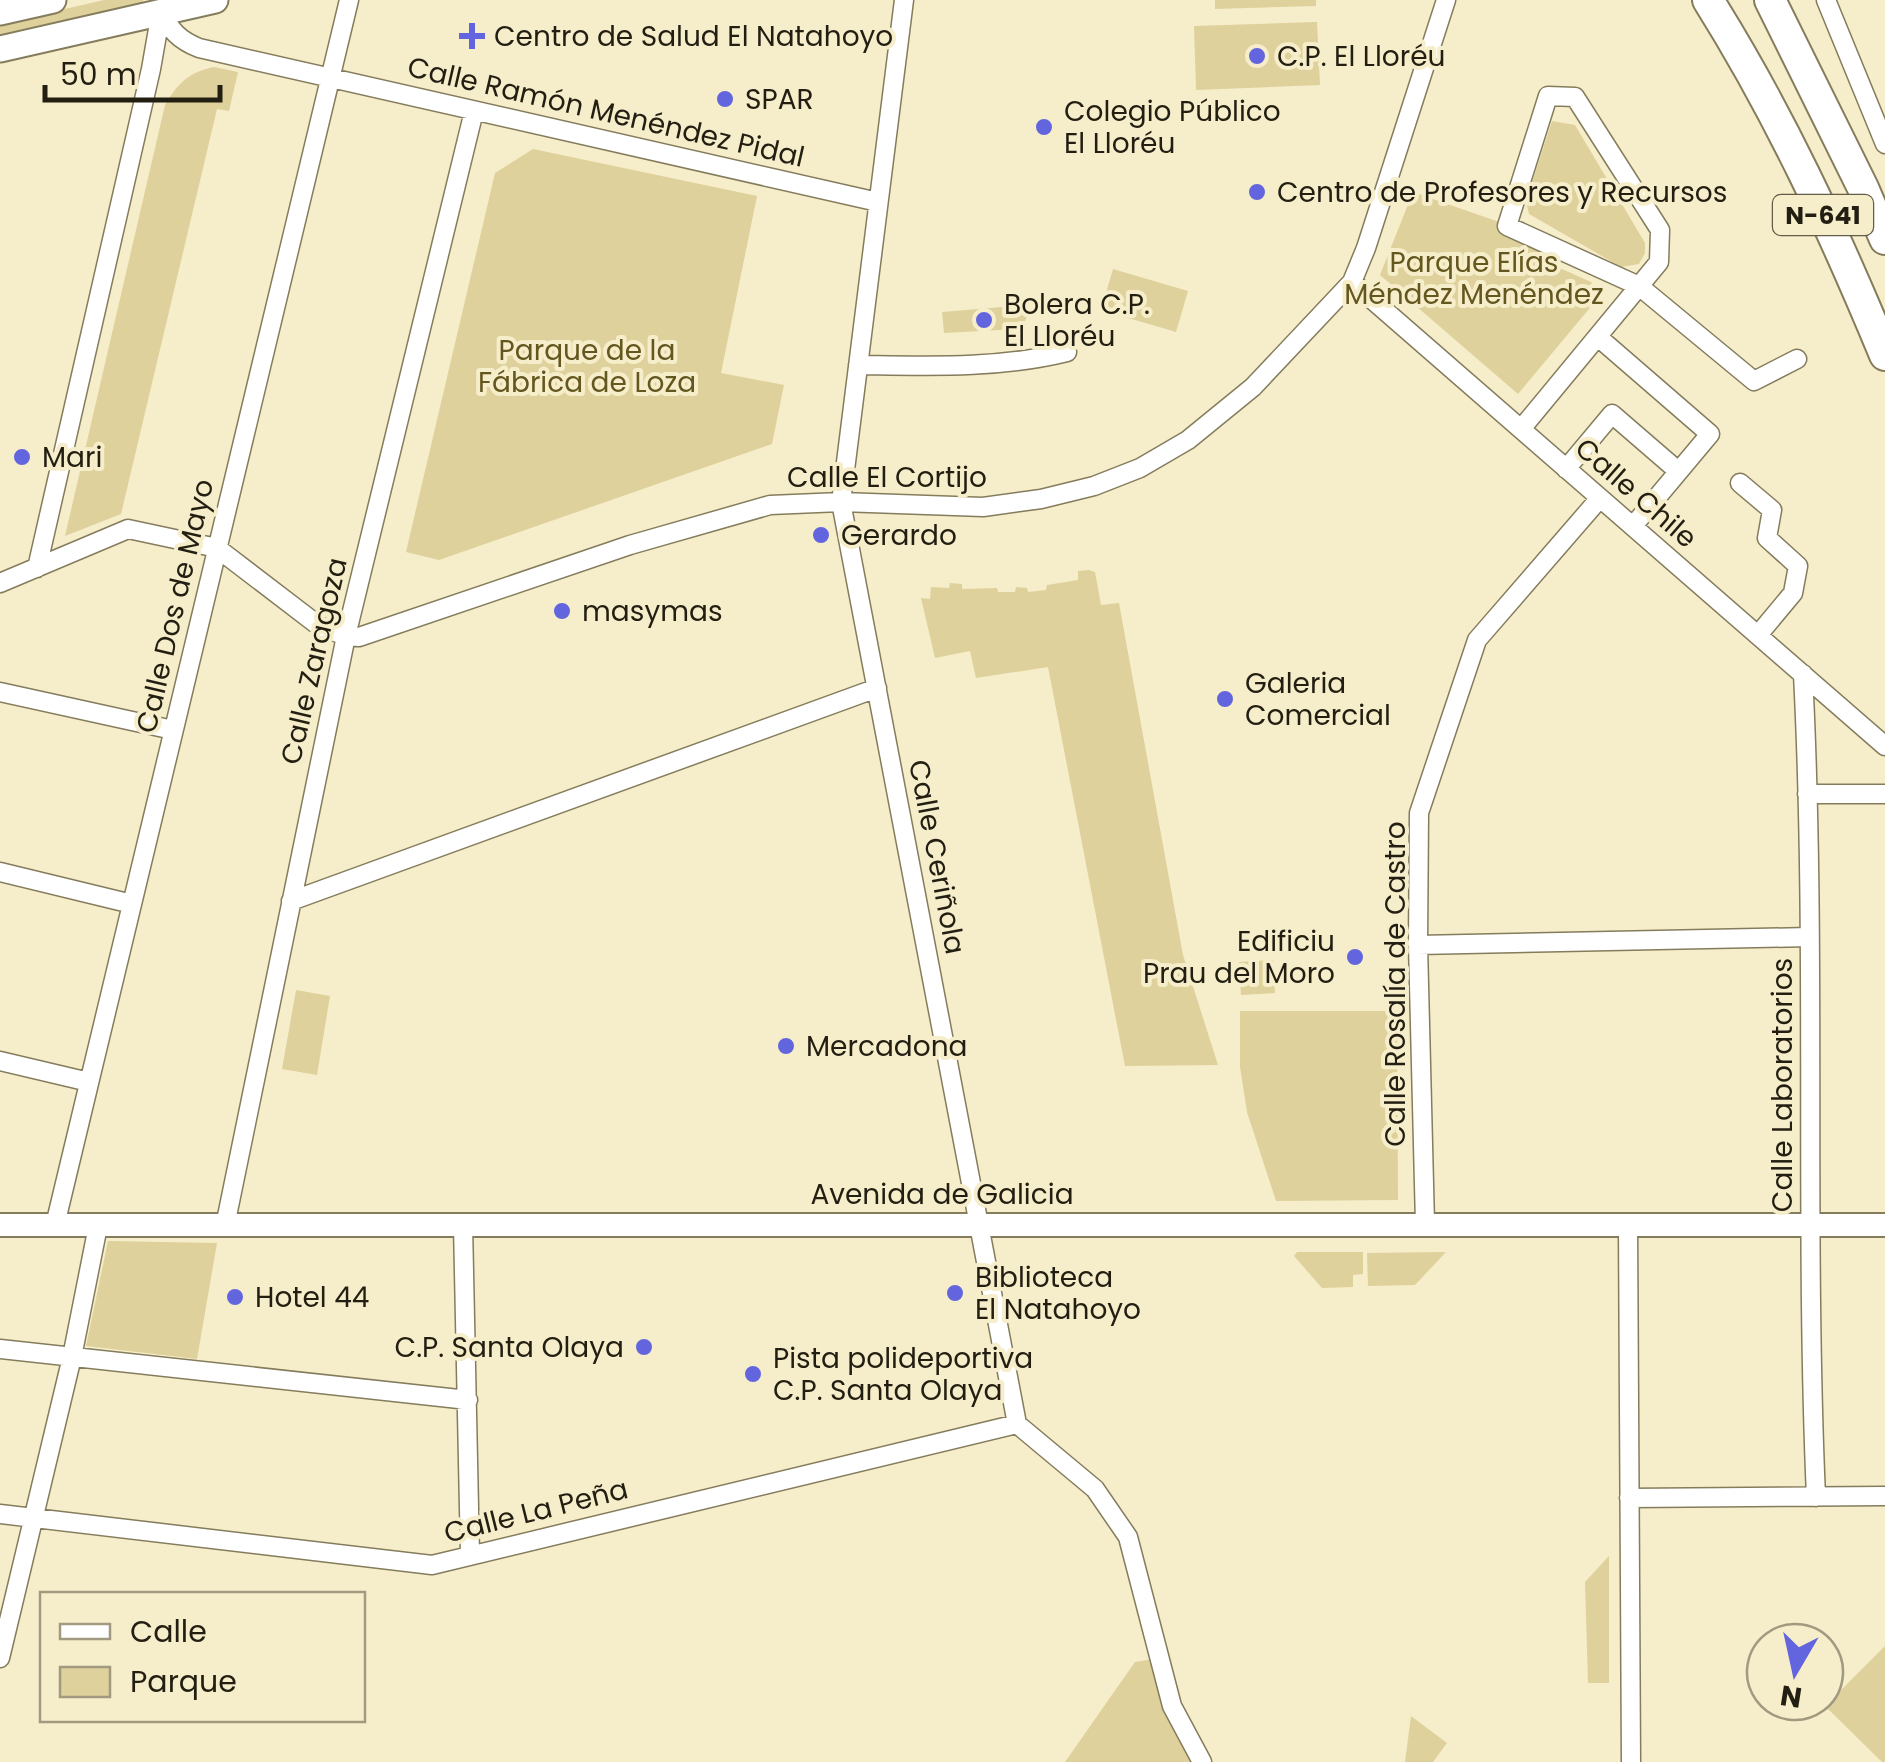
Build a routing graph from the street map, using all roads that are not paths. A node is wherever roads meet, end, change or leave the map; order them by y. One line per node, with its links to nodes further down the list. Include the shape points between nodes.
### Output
1 (53, 0): 10 (main road)
2 (215, 0): 9 (main road)
3 (349, 0): 12 (street, Calle Dos de Mayo)
4 (904, 0): 15 (street, Calle Ceriñola)
5 (1446, 0): 17 (street, Calle El Cortijo)
6 (1708, 0): 21 (highway, N-641, via 1757,78)
7 (1770, 0): 16 (highway, N-641)
8 (1826, 0): 14 (street)
9 (162, 6): 11 (main road); 12 (street, Calle Ramón Menéndez Pidal, via 181,41); 32 (street)
10 (0, 12)
11 (0, 49)
12 (330, 79): 13 (street, Calle Ramón Menéndez Pidal); 31 (street, Calle Dos de Mayo)
13 (474, 111): 15 (street, Calle Ramón Menéndez Pidal); 35 (street, Calle Zaragoza)
14 (1885, 144)
15 (878, 202): 23 (street, Calle Ceriñola)
16 (1885, 239)
17 (1352, 282): 24 (street, Calle Chile); 29 (street, Calle El Cortijo, via 1253,387 1140,468 1094,486 983,507)
18 (1639, 286): 18 (street, via 1659,262 1660,230 1575,97 1548,96 1507,226); 19 (street); 22 (street, via 1754,382)
19 (1598, 337): 24 (street); 26 (street, via 1710,434)
20 (1067, 352): 23 (street, via 969,366)
21 (1885, 355)
22 (1797, 358)
23 (858, 365): 29 (street, Calle Ceriñola)
24 (1521, 430): 25 (street, Calle Chile)
25 (1566, 469): 26 (street, via 1612,414); 28 (street, Calle Chile)
26 (1678, 472): 30 (street)
27 (1740, 483): 34 (street, via 1772,510 1766,538 1798,566 1793,593)
28 (1600, 498): 30 (street, Calle Chile); 47 (street, Calle Rosalía de Castro, via 1470,652 1419,813)
29 (841, 502): 35 (street, Calle El Cortijo, via 770,505); 37 (street, Calle Ceriñola)
30 (1633, 526): 34 (street, Calle Chile)
31 (217, 548): 32 (street, via 128,530); 35 (street, via 319,626); 39 (street, Calle Dos de Mayo)
32 (36, 568): 33 (street)
33 (0, 583)
34 (1758, 635): 36 (street, Calle Chile)
35 (346, 636): 44 (street, Calle Zaragoza)
36 (1802, 674): 40 (street, Calle Chile); 41 (street, Calle Laboratorios)
37 (877, 688): 44 (street); 50 (street, Calle Ceriñola)
38 (0, 692): 39 (street)
39 (174, 730): 45 (street, Calle Dos de Mayo)
40 (1885, 746)
41 (1808, 794): 42 (street); 46 (street, Calle Laboratorios)
42 (1885, 794)
43 (0, 872): 45 (street)
44 (291, 901): 59 (street, Calle Zaragoza)
45 (132, 904): 49 (street, Calle Dos de Mayo)
46 (1809, 937): 47 (street); 56 (street, Calle Laboratorios)
47 (1418, 946): 51 (street, Calle Rosalía de Castro)
48 (0, 1061): 49 (street)
49 (89, 1082): 54 (street, Calle Dos de Mayo)
50 (979, 1223): 51 (street, Avenida de Galicia); 55 (street, Avenida de Galicia); 63 (street, Calle Ceriñola)
51 (1426, 1224): 52 (street, Avenida de Galicia)
52 (1628, 1224): 56 (street, Avenida de Galicia); 66 (street)
53 (0, 1225): 54 (street, Avenida de Galicia)
54 (55, 1225): 58 (street, Avenida de Galicia)
55 (463, 1225): 59 (street, Avenida de Galicia); 62 (street)
56 (1810, 1225): 57 (street, Avenida de Galicia); 65 (street, Calle Laboratorios)
57 (1885, 1225)
58 (98, 1226): 59 (street, Avenida de Galicia); 61 (street)
59 (226, 1226)
60 (0, 1349): 61 (street)
61 (72, 1357): 62 (street); 68 (street)
62 (468, 1400): 69 (street)
63 (1017, 1424): 69 (street, Calle La Peña); 71 (street, via 1095,1489 1128,1537 1172,1706)
64 (1885, 1496): 65 (street)
65 (1816, 1497): 66 (street)
66 (1629, 1498): 72 (street)
67 (0, 1514): 68 (street, Calle La Peña)
68 (33, 1518): 69 (street, Calle La Peña, via 432,1564); 70 (street)
69 (470, 1555)
70 (0, 1658)
71 (1202, 1762)
72 (1631, 1762)

